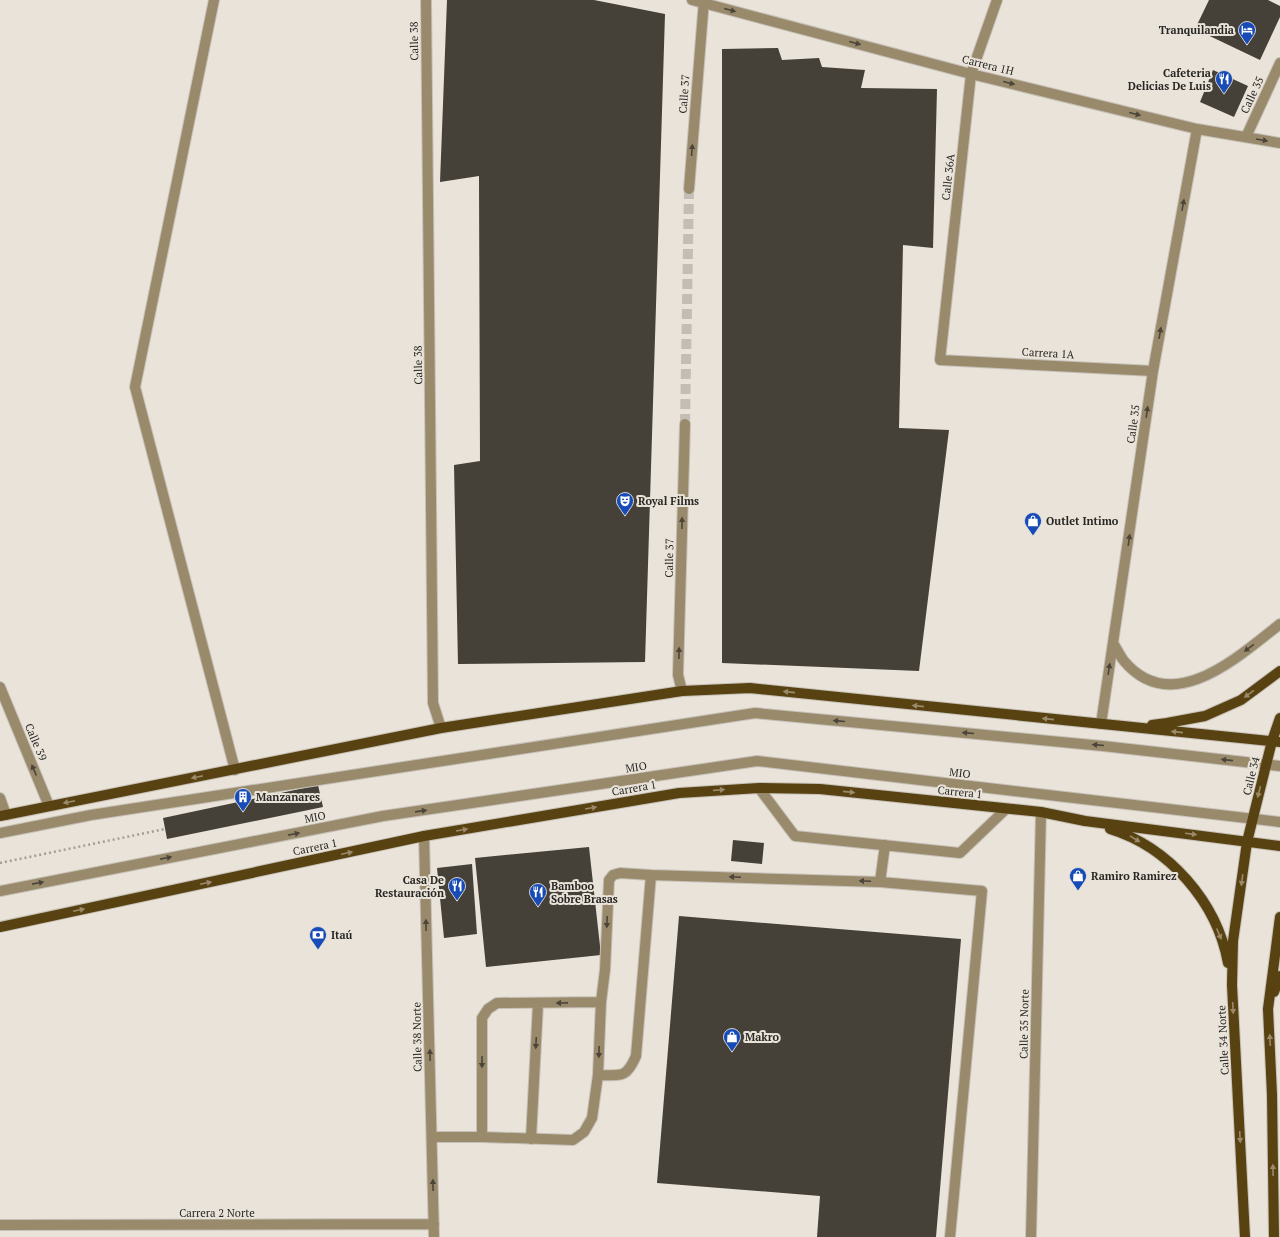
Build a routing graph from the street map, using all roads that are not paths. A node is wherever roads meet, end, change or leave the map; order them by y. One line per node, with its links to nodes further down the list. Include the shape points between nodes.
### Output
1 (214, 0): 27 (street, via 135,387)
2 (426, 0): 23 (street, Calle 38, via 433,704)
3 (692, 0): 5 (street, Carrera 1H)
4 (997, 0): 7 (street, Calle 36A)
5 (703, 1): 7 (street, Carrera 1H, one-way to 7); 11 (street, Calle 37, one-way to 5)
6 (1280, 64): 9 (street, Calle 35)
7 (971, 74): 8 (street, Carrera 1H, one-way to 8); 12 (street, Calle 36A)
8 (1197, 129): 9 (street, Carrera 1H); 13 (street, Calle 35, one-way to 8)
9 (1246, 137): 10 (street, Carrera 1H, one-way to 10)
10 (1280, 143)
11 (689, 189)
12 (940, 360): 13 (street, Carrera 1A)
13 (1153, 371): 16 (street, Calle 35, one-way to 13)
14 (685, 424): 19 (street, Calle 37, one-way to 14, via 678,675)
15 (1280, 624): 16 (street, one-way to 16, via 1223,666 1198,680 1179,685 1159,684 1137,674 1124,661)
16 (1113, 643): 21 (street, Calle 35, one-way to 16)
17 (1280, 671): 22 (main road, one-way to 22, via 1241,700 1205,716)
18 (0, 688): 30 (street, Calle 39, one-way to 18)
19 (682, 691): 21 (main road, one-way to 19, via 750,688); 23 (main road)
20 (1280, 718): 24 (main road, Calle 34)
21 (1101, 724): 22 (main road)
22 (1127, 727): 24 (main road, one-way to 22)
23 (441, 728): 27 (main road)
24 (1276, 742): 25 (main road, Calle 34)
25 (1266, 764): 26 (street); 34 (main road, Calle 34, one-way to 34); 37 (street, one-way to 37, via 755,713 91,815)
26 (1280, 766)
27 (235, 770): 30 (main road, one-way to 30)
28 (759, 788): 31 (main road, Carrera 1, one-way to 31, via 820,789); 38 (main road, Carrera 1, one-way to 28, via 679,793); 40 (street, via 796,836)
29 (0, 798): 33 (street)
30 (49, 806): 33 (main road)
31 (1006, 808): 32 (main road, Carrera 1); 40 (street, via 960,853)
32 (1041, 812): 35 (main road, Carrera 1); 61 (street, Calle 35 Norte)
33 (3, 816)
34 (1252, 819): 36 (street, MIO); 39 (main road, Calle 34); 44 (street, MIO, one-way to 34, via 383,816 758,761)
35 (1085, 821): 39 (main road, Carrera 1, one-way to 39); 48 (main road, one-way to 48, via 1125,833 1161,855 1191,884 1211,914 1225,948)
36 (1280, 822)
37 (0, 833)
38 (424, 836): 46 (main road, Carrera 1, one-way to 38); 54 (street, Calle 38 Norte, one-way to 38)
39 (1247, 842): 41 (main road, Carrera 1); 48 (main road, Calle 34 Norte, one-way to 48, via 1233,941)
40 (885, 845): 43 (street)
41 (1280, 846)
42 (651, 875): 43 (street, one-way to 42); 49 (street, one-way to 49, via 620,873 613,875 609,880); 52 (street, via 636,1056 630,1068 620,1075)
43 (880, 882): 60 (street, via 982,891)
44 (0, 890)
45 (1280, 917): 51 (main road)
46 (0, 927)
47 (1280, 976): 51 (main road)
48 (1232, 985): 62 (main road, Calle 34 Norte, one-way to 62)
49 (601, 1002): 50 (street, one-way to 50); 52 (street, one-way to 52)
50 (538, 1004): 55 (street, one-way to 55, via 497,1003 488,1009 482,1018); 56 (street, one-way to 56)
51 (1268, 1009): 53 (main road, one-way to 51)
52 (598, 1075): 56 (street, via 592,1118 584,1132 573,1140)
53 (1276, 1095): 63 (main road, one-way to 53)
54 (432, 1137): 55 (street); 57 (street, Calle 38 Norte, one-way to 54)
55 (482, 1137): 56 (street)
56 (531, 1139)
57 (434, 1224): 58 (street, Carrera 2 Norte); 59 (street, Calle 38 Norte)
58 (0, 1225)
59 (434, 1237)
60 (950, 1237)
61 (1031, 1237)
62 (1245, 1237)
63 (1274, 1237)

